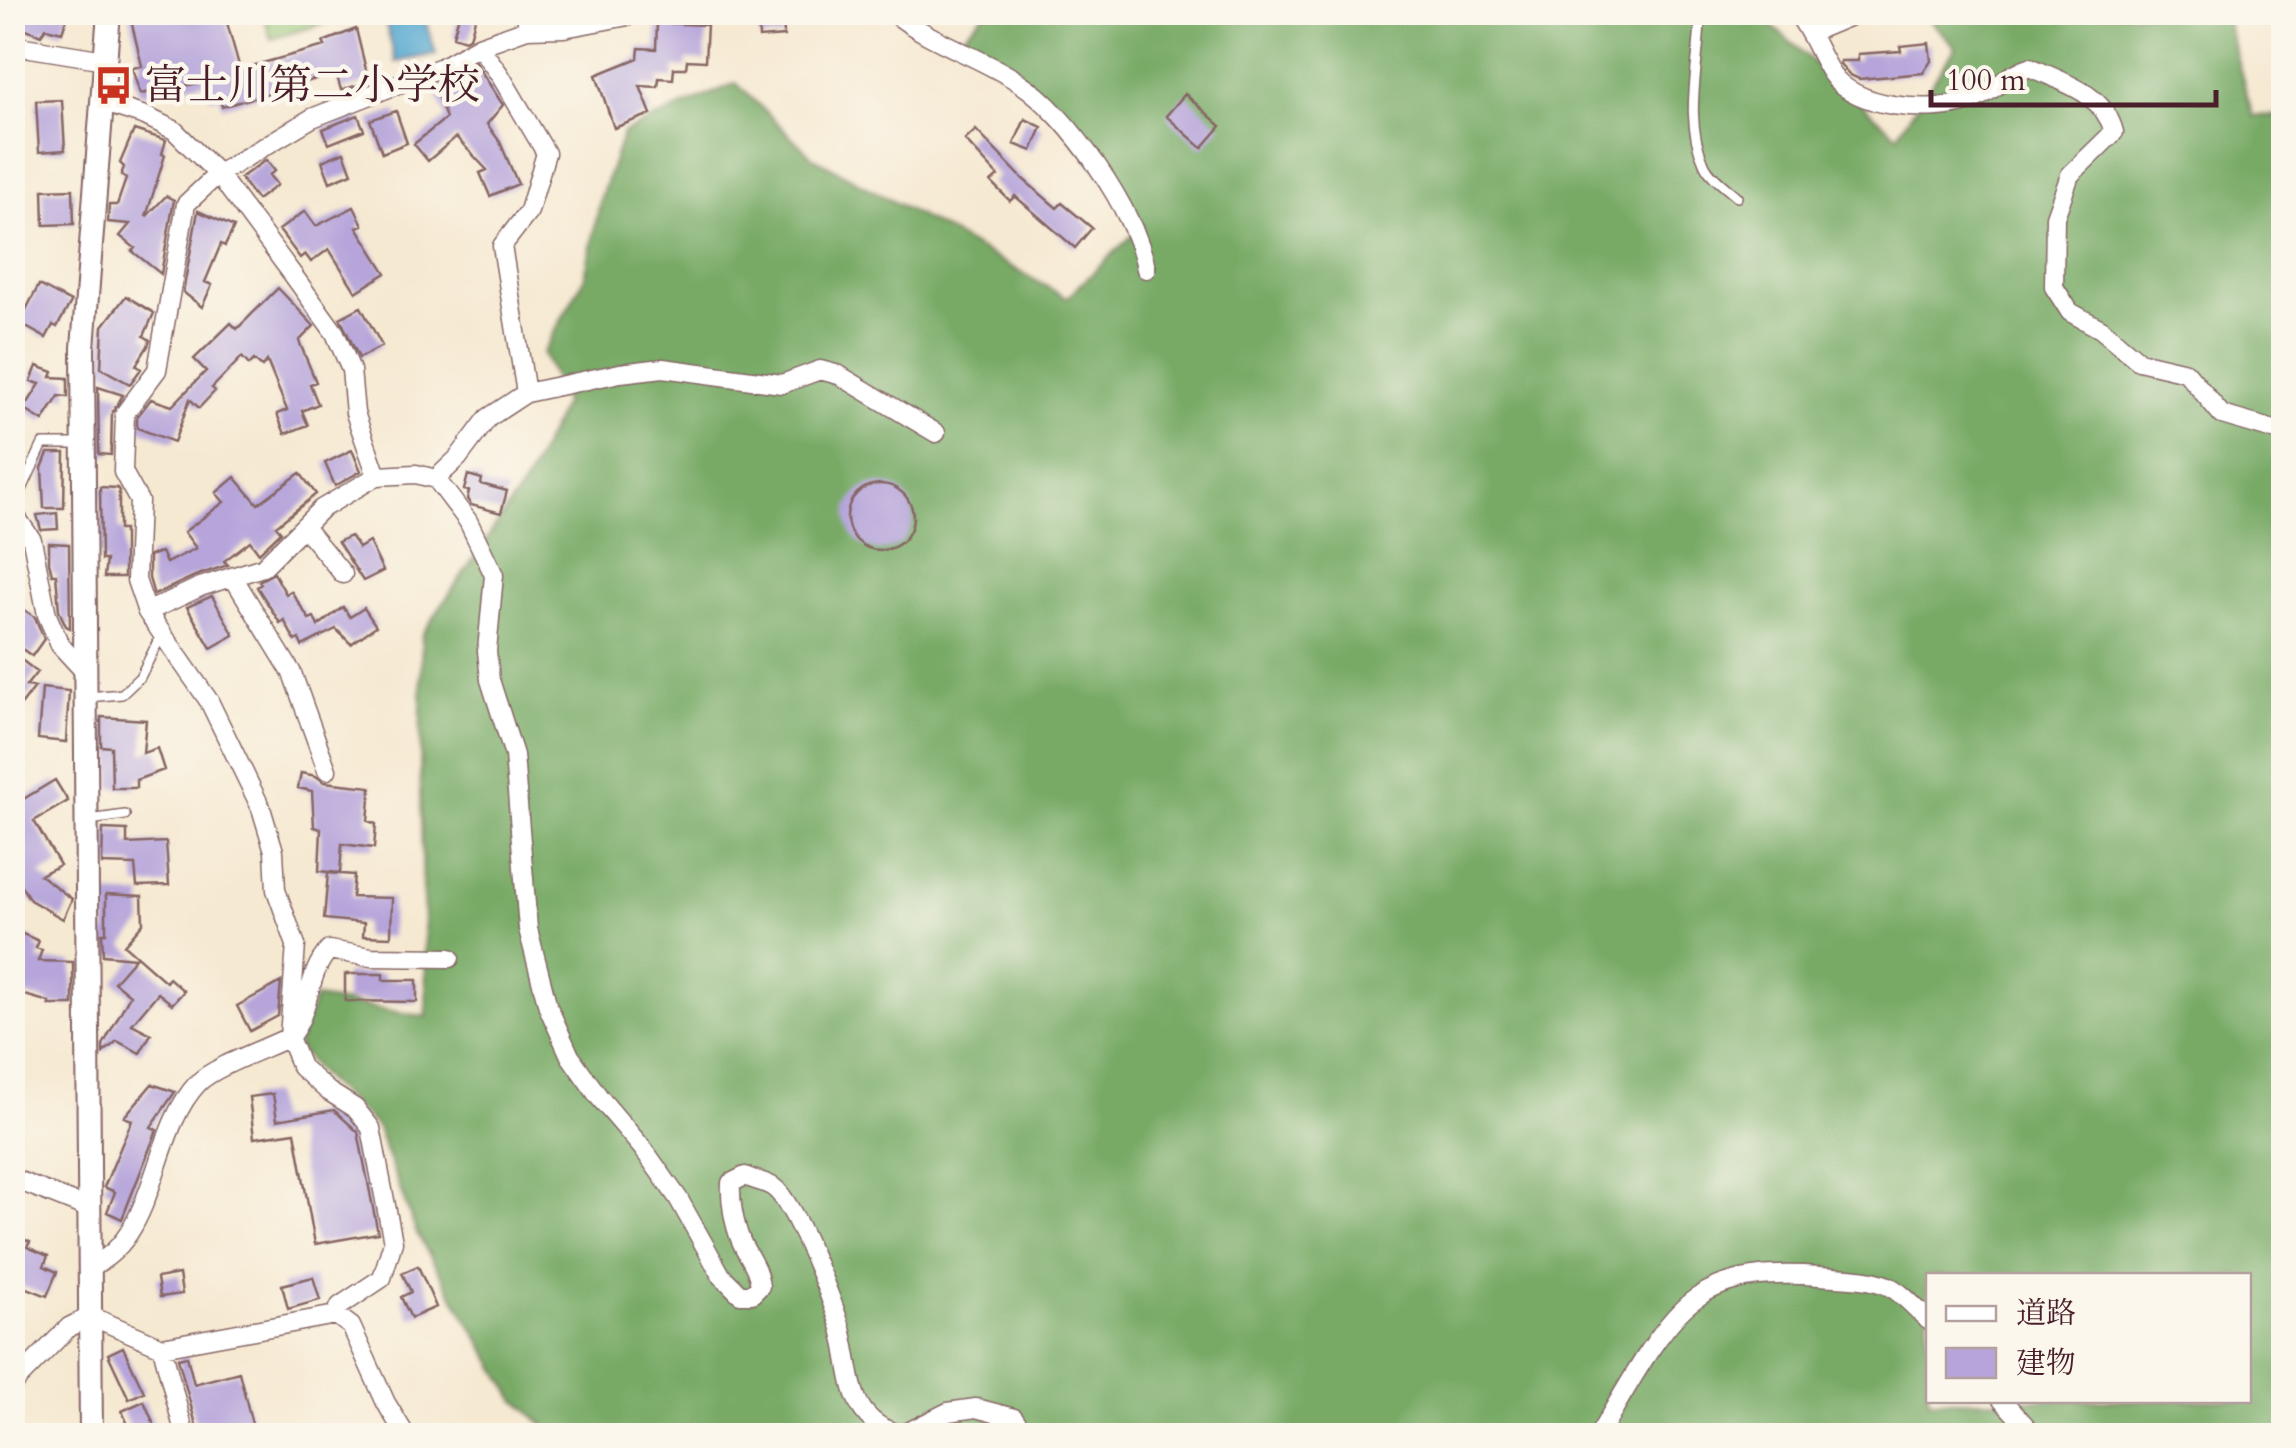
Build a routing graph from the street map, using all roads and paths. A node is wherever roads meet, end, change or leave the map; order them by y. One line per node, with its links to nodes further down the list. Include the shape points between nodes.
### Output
1 (109, 12): 11 (street)
2 (893, 12): 15 (street, via 1020,82 1054,111 1122,204)
3 (1700, 12): 14 (lane, via 1694,128 1704,166)
4 (1796, 12): 8 (street)
5 (1860, 12): 8 (street)
6 (628, 16): 7 (street, via 564,28)
7 (527, 21): 10 (street)
8 (1812, 32): 17 (street, via 1832,76 1856,97 1894,106 1968,102 2030,67 2092,97 2109,114 2114,132 2070,175 2055,217 2054,287 2070,312 2139,361 2186,372 2222,416)
9 (12, 44): 11 (street)
10 (479, 46): 13 (street, via 312,118); 16 (street, via 546,154 529,211 502,246)
11 (105, 60): 12 (street)
12 (101, 102): 13 (street, via 174,130); 19 (street, via 83,348)
13 (218, 174): 20 (street, via 335,333); 26 (street, via 186,204 157,370 125,413 123,472 138,500 136,580)
14 (1737, 197)
15 (1146, 269)
16 (526, 394): 18 (street, via 663,368 782,384 820,370); 21 (street, via 488,418)
17 (2284, 432)
18 (936, 433)
19 (84, 444): 22 (lane, via 43,444); 30 (street)
20 (378, 476): 21 (street); 23 (street)
21 (436, 479): 49 (street, via 468,522 494,575 486,650 514,755 528,929 548,1006 570,1056 667,1182 721,1275 740,1294 760,1286 740,1239 732,1183 745,1176 775,1188 796,1218 840,1326 851,1386 863,1412 882,1430 902,1435 948,1412 976,1408 1014,1418)
22 (12, 511): 28 (street, via 32,540)
23 (304, 527): 24 (street); 25 (street, via 262,566)
24 (343, 574)
25 (232, 576): 26 (street); 32 (street, via 292,673)
26 (147, 612): 27 (street)
27 (162, 634): 31 (lane, via 122,694); 36 (street, via 209,701 261,808 274,851 276,890 296,946)
28 (60, 645): 29 (street); 30 (street)
29 (45, 662)
30 (86, 672): 31 (street)
31 (86, 697): 34 (street)
32 (327, 770)
33 (125, 815): 34 (lane)
34 (86, 820): 38 (street)
35 (450, 958): 36 (street, via 329,950 318,960)
36 (289, 1037): 39 (street, via 201,1079 179,1106 130,1233 106,1260); 40 (street, via 301,1068 355,1108 370,1128 393,1242 382,1278)
37 (12, 1178): 38 (street)
38 (90, 1210): 39 (street)
39 (90, 1267): 41 (street)
40 (336, 1315): 43 (street); 48 (street, via 352,1326)
41 (90, 1316): 43 (street); 44 (street, via 69,1326); 46 (street)
42 (1926, 1318): 50 (street, via 1889,1286 1861,1281 1782,1273 1728,1284 1692,1300 1668,1328)
43 (162, 1348): 47 (street)
44 (12, 1385)
45 (2005, 1403): 51 (street)
46 (91, 1436)
47 (188, 1436)
48 (406, 1436)
49 (1026, 1436)
50 (1598, 1436)
51 (2029, 1436)

